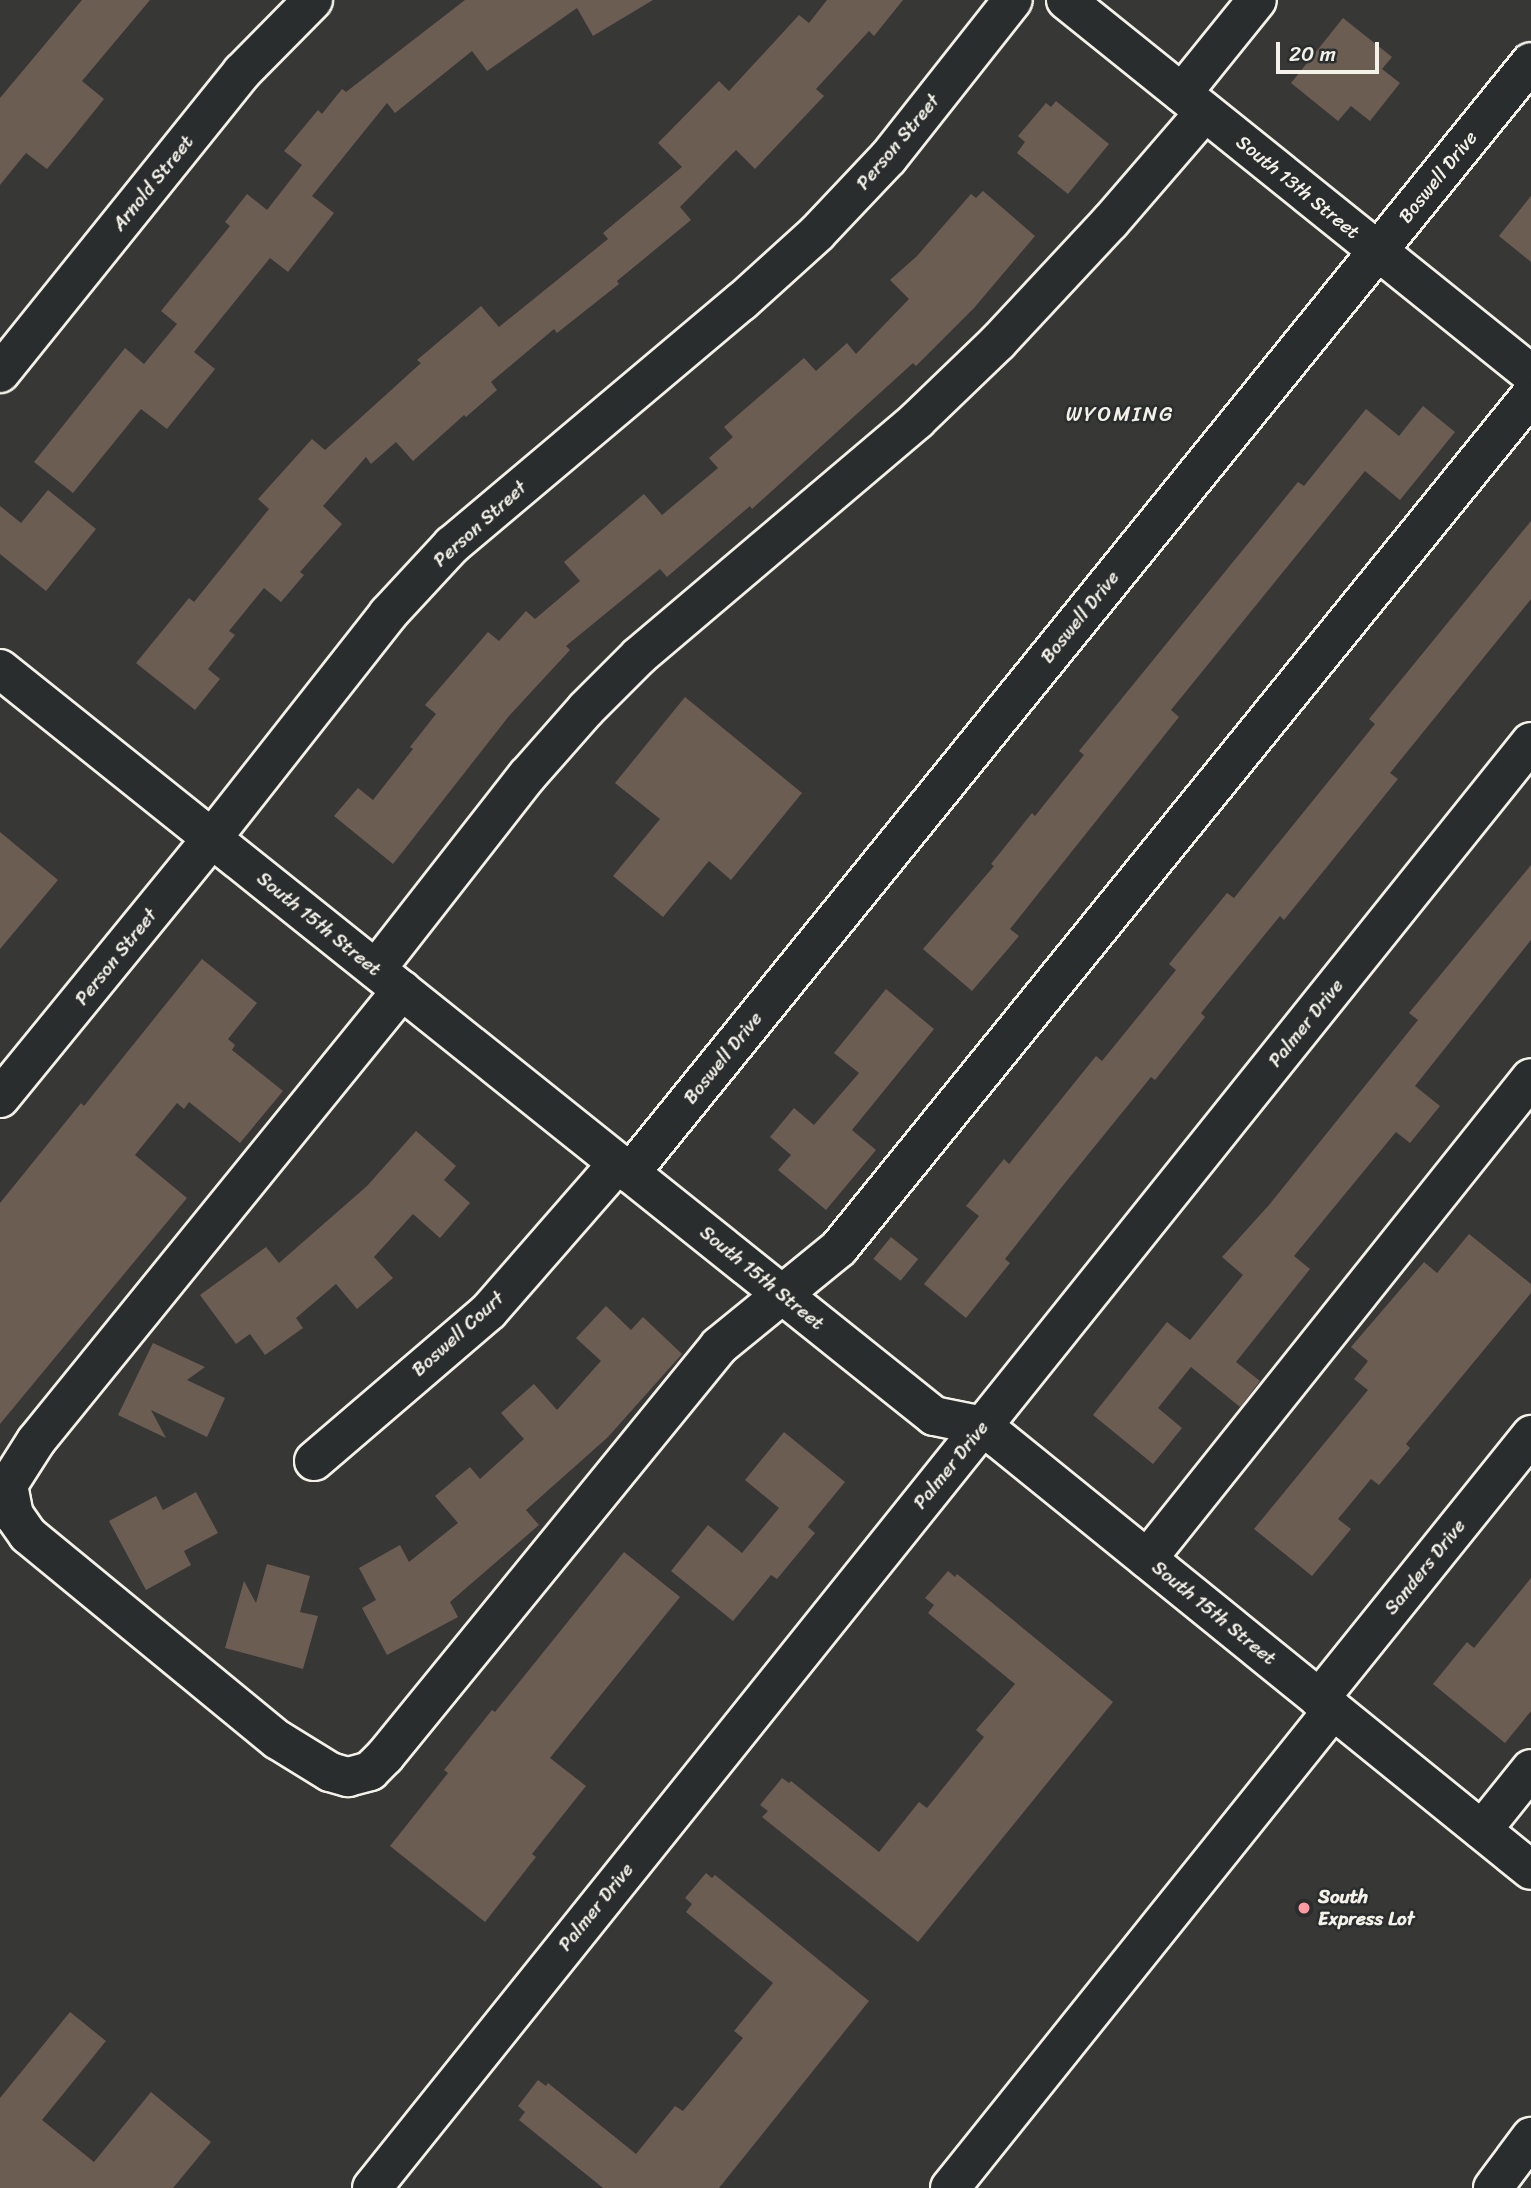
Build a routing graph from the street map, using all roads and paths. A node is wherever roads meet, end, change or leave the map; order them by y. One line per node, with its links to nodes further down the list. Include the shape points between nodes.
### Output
1 (313, 0): 8 (street, Arnold Street, via 242,72)
2 (1013, 0): 13 (street, Person Street, via 888,158 817,233 452,545 388,614)
3 (1066, 0): 6 (street, South 13th Street)
4 (1257, 0): 6 (street)
5 (1531, 62): 7 (street, Boswell Drive)
6 (1194, 102): 7 (street, South 13th Street); 14 (street, via 1101,232 998,342 805,517 639,656 586,709 527,776)
7 (1377, 251): 9 (street, South 13th Street); 17 (street, Boswell Drive)
8 (0, 373)
9 (1531, 374)
10 (1531, 395): 18 (street, via 839,1248)
11 (0, 669): 13 (street, South 15th Street)
12 (1531, 742): 19 (street, Palmer Drive)
13 (212, 838): 14 (street, South 15th Street); 16 (street, Person Street)
14 (389, 980): 17 (street, South 15th Street); 18 (street, via 44,1430 8,1485 14,1515 27,1535 278,1740 330,1772 348,1777 370,1771 719,1346)
15 (1531, 1078): 22 (street)
16 (0, 1098)
17 (624, 1168): 18 (street, South 15th Street); 21 (street, Boswell Court, via 489,1311)
18 (783, 1295): 19 (street, South 15th Street, via 934,1416)
19 (983, 1426): 22 (street, South 15th Street); 28 (street, Palmer Drive)
20 (1531, 1435): 23 (street, Sanders Drive)
21 (314, 1461)
22 (1147, 1559): 23 (street, South 15th Street)
23 (1326, 1704): 25 (street, South 15th Street); 29 (street, Sanders Drive)
24 (1531, 1769): 25 (street)
25 (1482, 1830): 26 (street, South 15th Street)
26 (1531, 1870)
27 (1531, 2137): 30 (street)
28 (372, 2188)
29 (950, 2188)
30 (1493, 2188)

